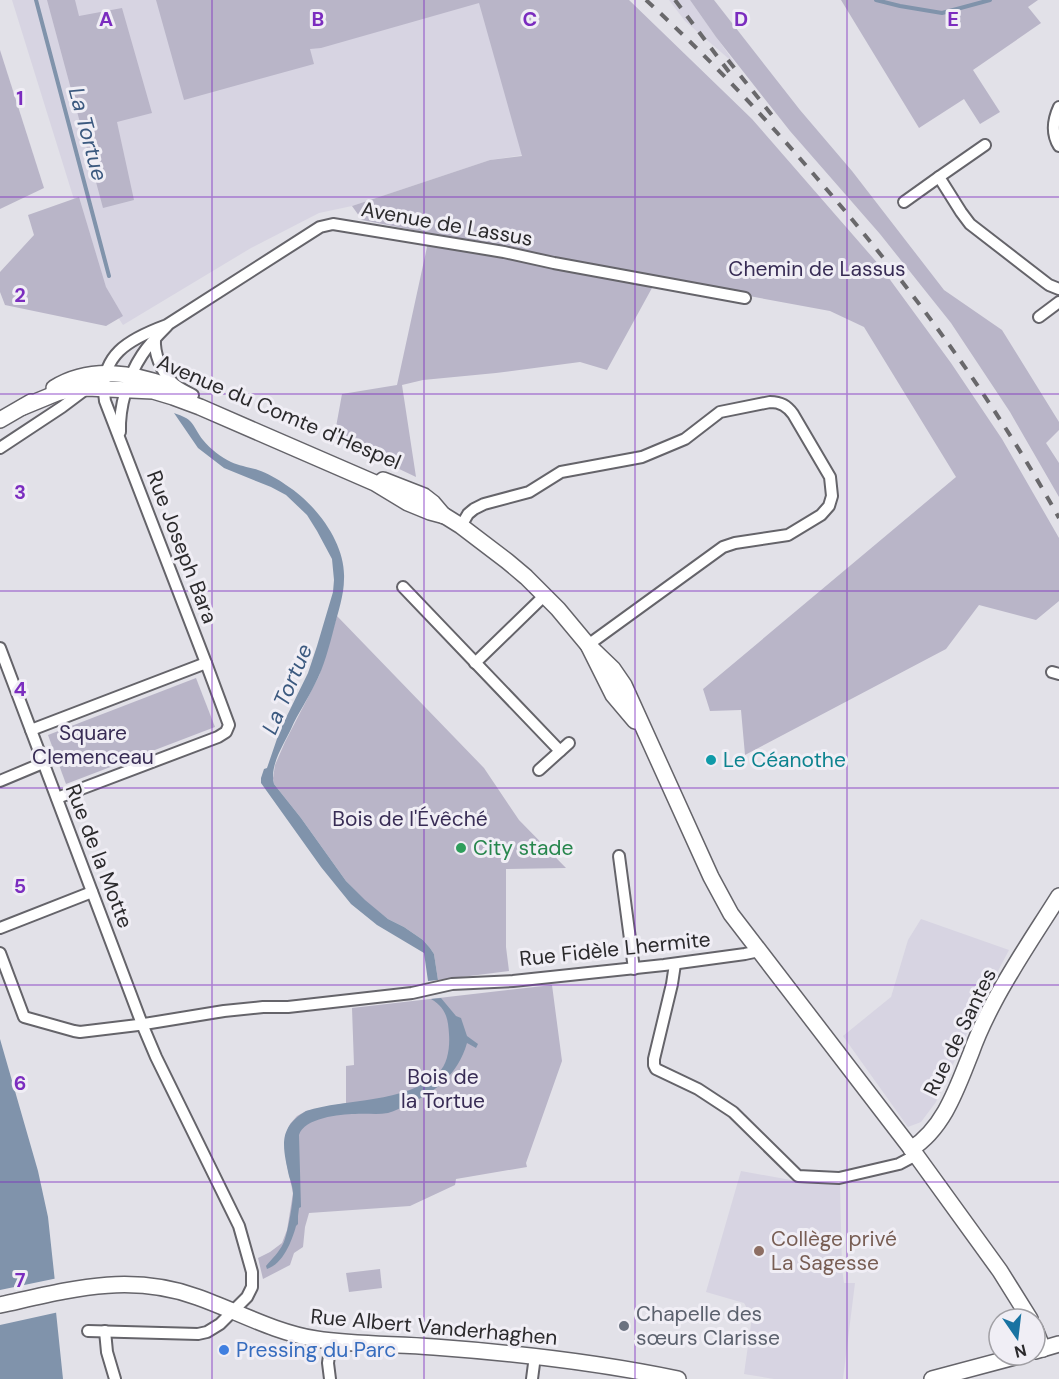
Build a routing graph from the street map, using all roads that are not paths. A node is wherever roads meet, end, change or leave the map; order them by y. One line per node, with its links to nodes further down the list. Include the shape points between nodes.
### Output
1 (1059, 107): 3 (street, via 1054,122)
2 (985, 145): 4 (street)
3 (1059, 146)
4 (939, 177): 5 (street); 6 (street, via 970,224 1049,285)
5 (904, 202)
6 (1059, 288)
7 (745, 298): 10 (street, Avenue de Lassus, via 333,224 320,227)
8 (1059, 302): 9 (street)
9 (1039, 317)
10 (167, 325): 11 (street, Avenue de Lassus); 12 (street, Avenue de Lassus, via 128,342 116,355)
11 (155, 339): 13 (street, Avenue de Lassus, via 140,358); 15 (street, via 164,371 173,383)
12 (105, 381): 13 (street, Avenue du Comte d'Hespel); 14 (street, Avenue du Comte d'Hespel); 16 (street, Avenue du Comte d'Hespel, via 90,374 76,377); 18 (street, Rue Joseph Bara, via 105,401)
13 (130, 383): 15 (street, Avenue du Comte d'Hespel, via 152,380); 18 (street, Rue Joseph Bara, via 120,416); 20 (street, Avenue du Comte d'Hespel, via 190,403 375,483 414,506)
14 (87, 388): 16 (street, Avenue du Comte d'Hespel, via 57,393); 19 (street)
15 (193, 395): 20 (street, Avenue du Comte d'Hespel, via 417,492)
16 (23, 407): 17 (street, Avenue du Comte d'Hespel)
17 (0, 420)
18 (121, 444): 26 (street, Rue Joseph Bara)
19 (0, 448)
20 (445, 516): 21 (street, Avenue du Comte d'Hespel)
21 (461, 526): 23 (street, Avenue du Comte d'Hespel); 24 (street, via 479,506 529,492 561,472 635,459 679,442 724,410 770,402 781,403 790,410 830,477 832,496 825,511 788,535 723,547)
22 (403, 586): 27 (street)
23 (545, 595): 24 (street, Avenue du Comte d'Hespel); 27 (street)
24 (588, 645): 39 (street, Avenue du Comte d'Hespel, via 621,678 715,886)
25 (0, 648): 28 (street, Rue de la Motte)
26 (206, 663): 28 (street); 34 (street, Rue Joseph Bara, via 229,725 226,732)
27 (475, 663): 30 (street)
28 (31, 730): 31 (street, Rue de la Motte)
29 (569, 743): 30 (street)
30 (560, 752): 32 (street)
31 (43, 763): 33 (street); 34 (street, Rue de la Motte)
32 (539, 770)
33 (0, 781)
34 (57, 798): 36 (street, Rue de la Motte)
35 (619, 856): 42 (street)
36 (92, 892): 38 (street); 43 (street, Rue de la Motte)
37 (1059, 896): 44 (street, Rue de Santes, via 994,1002 946,1110)
38 (0, 928)
39 (759, 951): 41 (street, Rue Fidèle Lhermite); 44 (street)
40 (0, 953): 43 (street, Rue Fidèle Lhermite, via 24,1017 80,1032)
41 (675, 964): 42 (street, Rue Fidèle Lhermite); 44 (street, via 654,1059 656,1069 702,1091 733,1112 798,1176 839,1178 899,1164)
42 (634, 969): 43 (street, Rue Fidèle Lhermite, via 453,984 412,993 224,1011)
43 (142, 1024): 47 (street, Rue de la Motte, via 242,1234 252,1287)
44 (914, 1152): 46 (street)
45 (0, 1305): 47 (street, Rue Albert Vanderhaghen, via 117,1284 163,1288)
46 (1023, 1307)
47 (233, 1312): 49 (street, via 198,1334); 50 (street, Rue Albert Vanderhaghen, via 276,1329)
48 (88, 1330): 49 (street)
49 (105, 1331): 54 (street)
50 (331, 1341): 51 (street, Rue Albert Vanderhaghen); 55 (street)
51 (534, 1356): 56 (street); 57 (street, Rue Albert Vanderhaghen)
52 (987, 1365): 53 (street)
53 (981, 1367): 58 (street); 59 (street)
54 (115, 1379)
55 (330, 1379)
56 (532, 1379)
57 (678, 1379)
58 (932, 1379)
59 (948, 1379)

